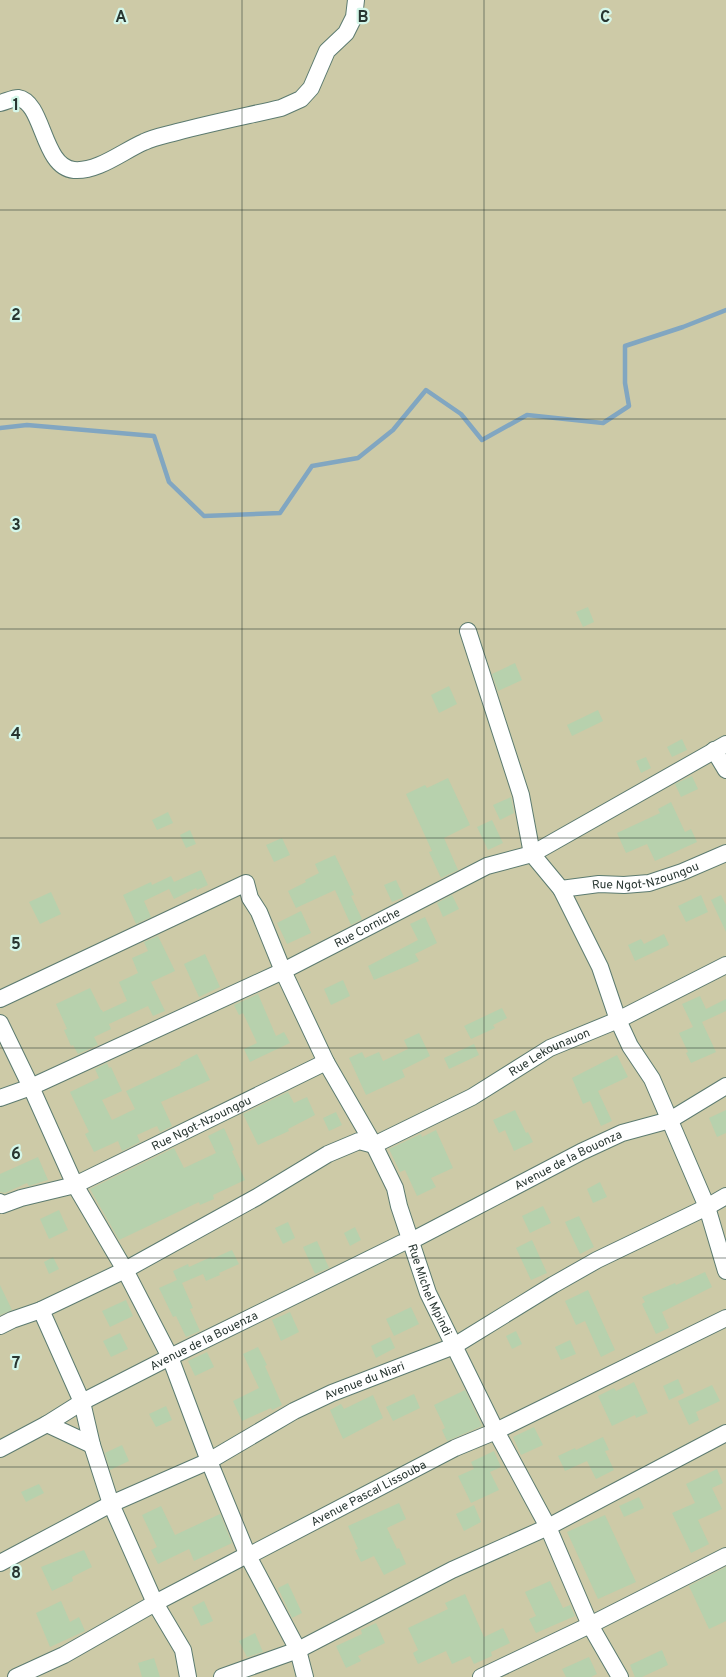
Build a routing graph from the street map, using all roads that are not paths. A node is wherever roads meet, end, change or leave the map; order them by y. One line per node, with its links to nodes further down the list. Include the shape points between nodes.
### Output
1 (356, 0): 2 (street, via 354,17 346,33 327,51 311,88 301,99 281,108 145,141 88,169 72,170 62,165 53,155 32,107 26,101 17,98)
2 (0, 104)
3 (468, 631): 7 (street, via 521,795)
4 (720, 747): 5 (street); 7 (street, Rue Corniche)
5 (726, 770)
6 (726, 853): 8 (street, Rue Ngot-Nzoungou, via 649,883)
7 (532, 854): 8 (street); 10 (street, Rue Corniche, via 487,866)
8 (561, 889): 12 (street, via 600,967)
9 (726, 964): 12 (street, Rue Lekounauon)
10 (283, 970): 11 (street, Rue Michel Mpindi, via 246,883); 14 (street, Rue Michel Mpindi); 16 (street, Rue Corniche)
11 (0, 999)
12 (618, 1020): 18 (street, via 630,1046 652,1079); 19 (street, Rue Lekounauon, via 550,1048 472,1097)
13 (0, 1023): 16 (street)
14 (326, 1062): 19 (street, Rue Michel Mpindi); 20 (street, Rue Ngot-Nzoungou)
15 (726, 1086): 18 (street, Avenue de la Bouonza)
16 (32, 1087): 17 (street, Rue Corniche); 20 (street)
17 (0, 1098)
18 (670, 1120): 23 (street); 24 (street, Avenue de la Bouonza, via 622,1133 581,1152)
19 (374, 1145): 24 (street, Rue Michel Mpindi, via 395,1188); 25 (street, via 359,1141 328,1154)
20 (75, 1186): 22 (street, Rue Ngot-Nzoungou, via 2,1205); 25 (street)
21 (726, 1196): 23 (street, Avenue du Niari)
22 (0, 1202)
23 (707, 1207): 26 (street); 30 (street, Avenue du Niari, via 553,1284)
24 (411, 1241): 30 (street, Rue Michel Mpindi, via 428,1292); 31 (street, Avenue de la Bouenza)
25 (124, 1270): 27 (street); 31 (street)
26 (726, 1271)
27 (41, 1310): 29 (street); 32 (street)
28 (726, 1318): 34 (street, Avenue Pascal Lissouba)
29 (0, 1326)
30 (454, 1346): 34 (street, Rue Michel Mpindi); 38 (street, Avenue du Niari, via 324,1397)
31 (170, 1357): 32 (street, Avenue de la Bouenza); 38 (street)
32 (82, 1402): 33 (street, Avenue de la Bouenza); 36 (street)
33 (47, 1424): 36 (street); 37 (street, Avenue de la Bouenza)
34 (496, 1431): 40 (street, Rue Michel Mpindi); 41 (street, Avenue Pascal Lissouba, via 455,1448)
35 (726, 1433): 40 (street)
36 (92, 1445): 39 (street)
37 (0, 1449)
38 (210, 1461): 39 (street, Avenue du Niari); 41 (street)
39 (111, 1504): 43 (street, Avenue du Niari); 44 (street)
40 (548, 1527): 45 (street, Rue Michel Mpindi); 46 (street, via 452,1570)
41 (248, 1556): 44 (street, Avenue Pascal Lissouba); 46 (street)
42 (726, 1556): 45 (street)
43 (0, 1562)
44 (154, 1602): 47 (street, Avenue Pascal Lissouba, via 64,1655); 48 (street, via 183,1650)
45 (590, 1625): 51 (street); 52 (street, Rue Michel Mpindi)
46 (298, 1650): 49 (street); 50 (street)
47 (16, 1677)
48 (188, 1677)
49 (222, 1677)
50 (305, 1677)
51 (481, 1677)
52 (620, 1677)

